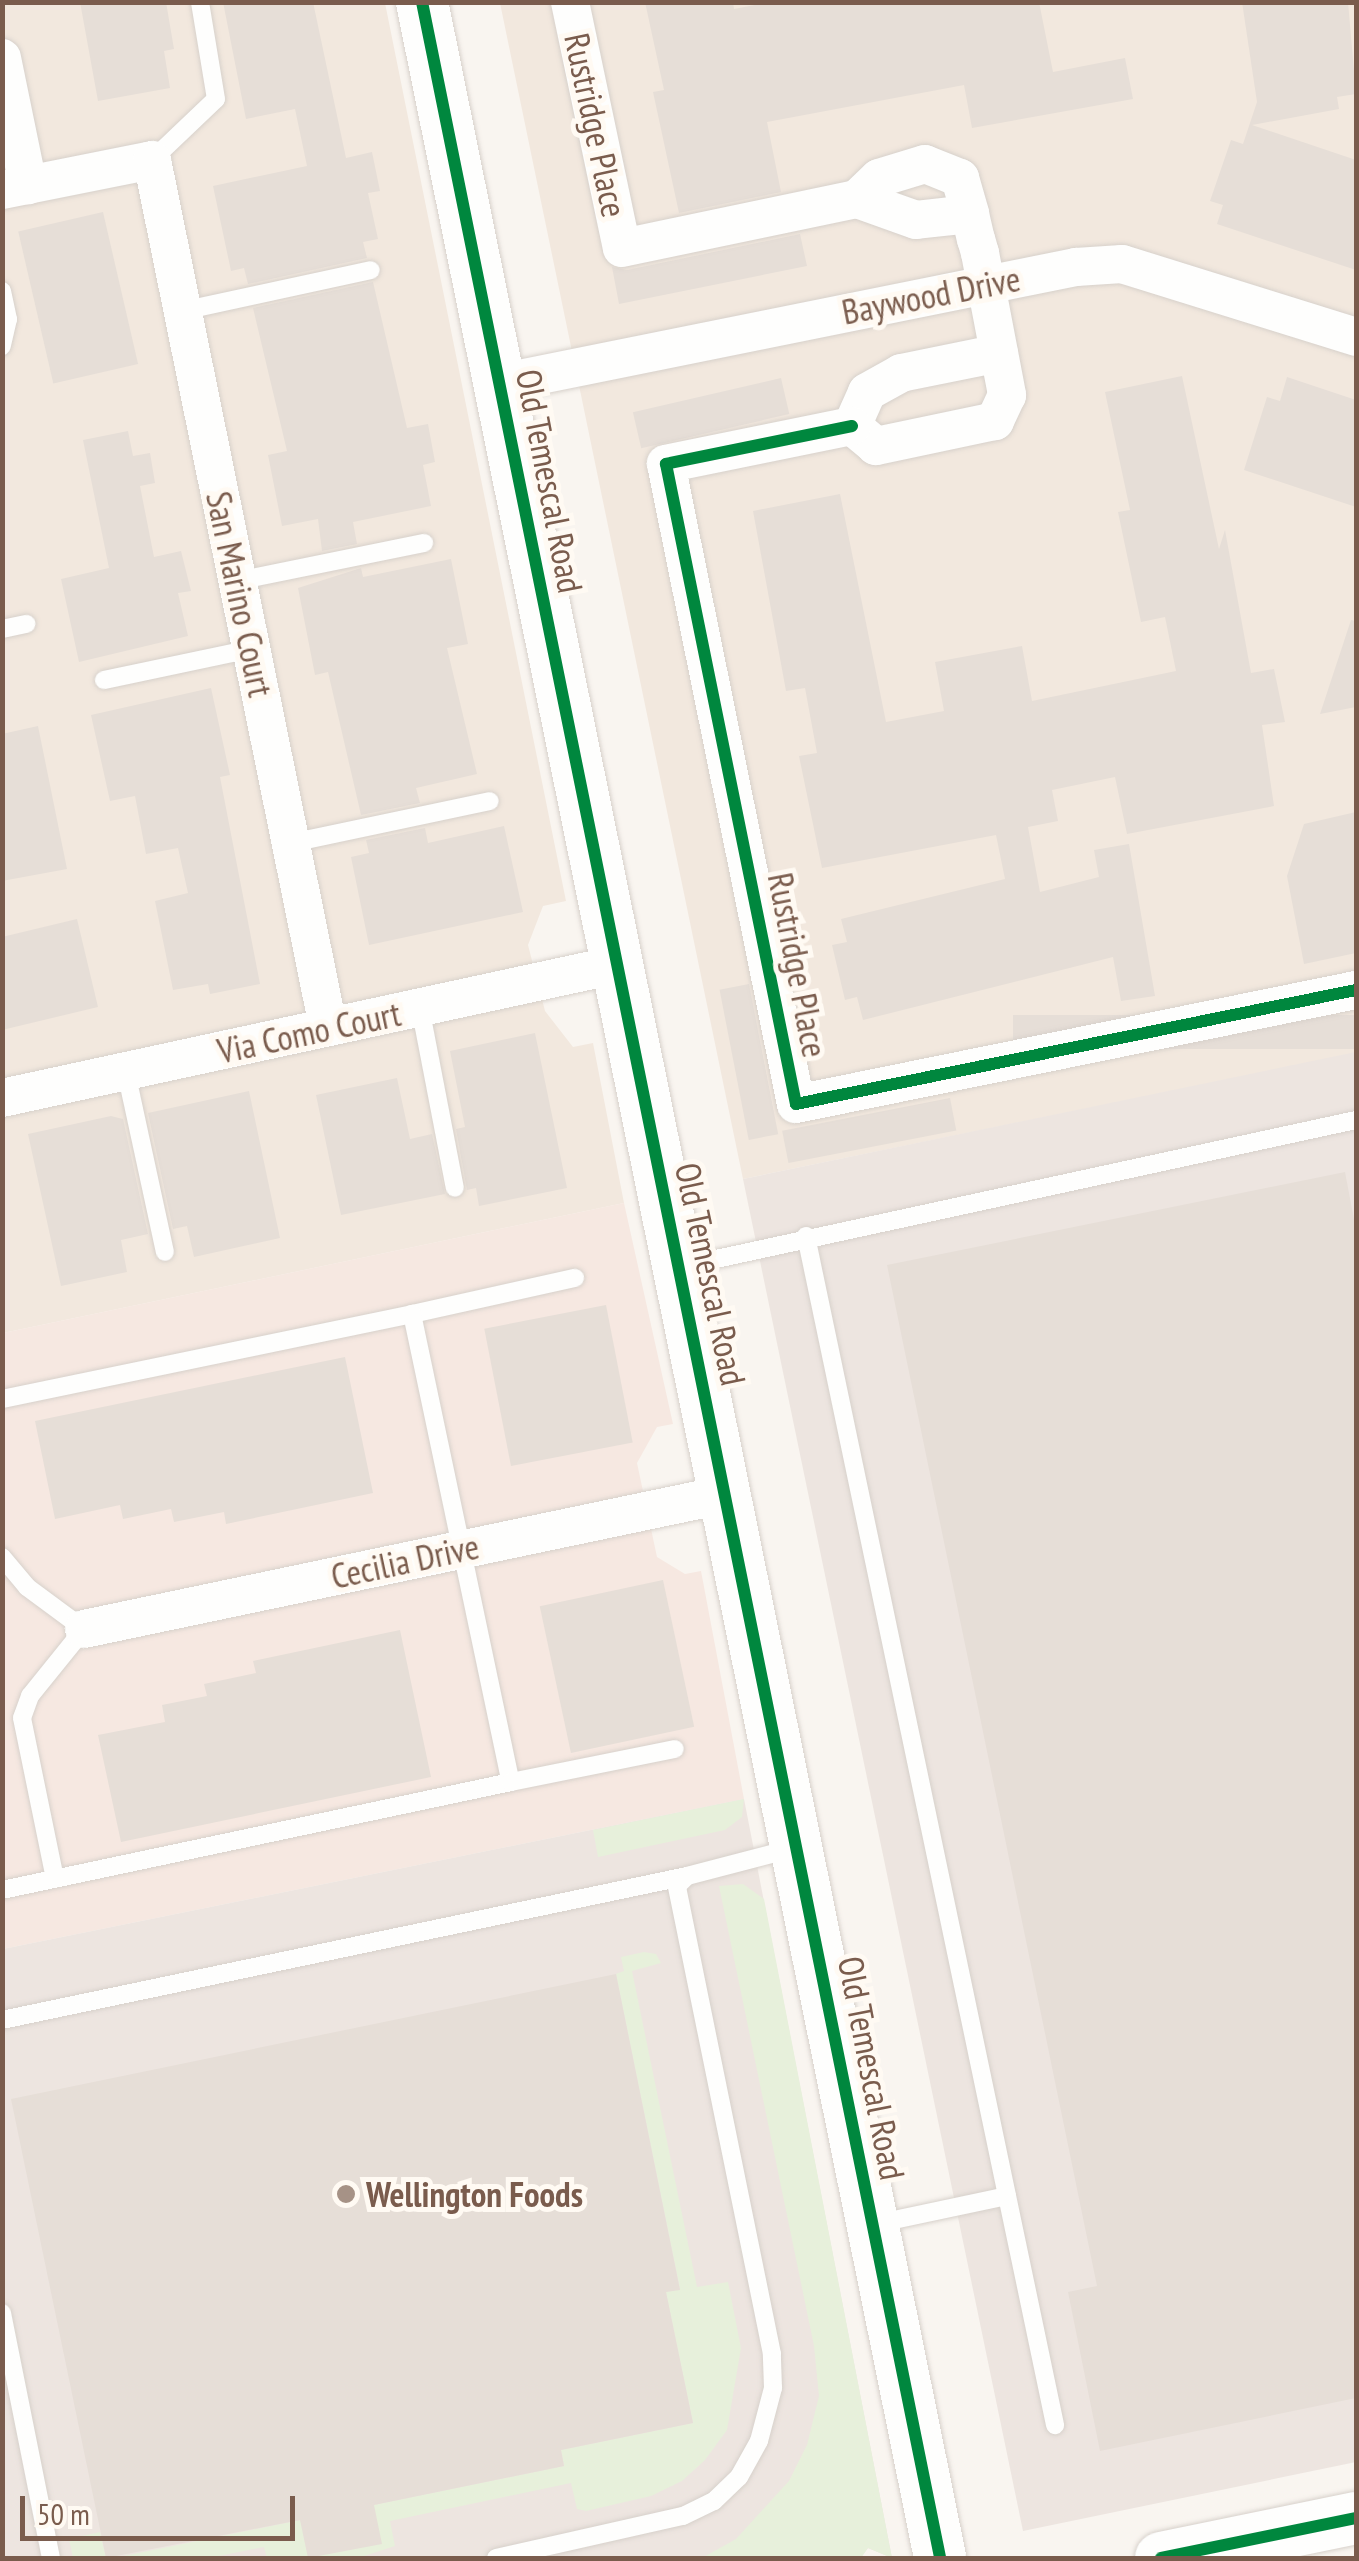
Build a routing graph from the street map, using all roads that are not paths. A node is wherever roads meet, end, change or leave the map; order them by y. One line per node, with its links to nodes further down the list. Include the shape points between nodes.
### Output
1 (200, 2): 5 (lane, via 216,99)
2 (422, 2): 16 (street, Old Temescal Road)
3 (570, 2): 7 (street, Rustridge Place, via 622,248)
4 (2, 58): 6 (street)
5 (152, 160): 6 (street); 12 (street, San Marino Court)
6 (16, 187)
7 (857, 199): 8 (street, via 916,220); 8 (street, Rustridge Place, via 879,178 925,164 960,178)
8 (970, 214): 10 (street, Rustridge Place)
9 (371, 270): 12 (lane)
10 (986, 283): 13 (street, Baywood Drive, via 1122,264); 15 (street, Rustridge Place); 16 (street, Baywood Drive)
11 (2, 291): 14 (lane, via 8,318)
12 (182, 311): 19 (street, San Marino Court)
13 (1356, 337)
14 (2, 346)
15 (999, 353): 17 (street, via 902,374 868,392); 17 (street, Rustridge Place, via 1008,394 995,421 876,446)
16 (500, 383): 26 (street, Old Temescal Road)
17 (852, 426): 27 (street, Rustridge Place, via 666,464 796,1104)
18 (424, 543): 19 (lane)
19 (237, 581): 22 (street, San Marino Court)
20 (26, 624): 21 (lane)
21 (2, 629)
22 (251, 649): 23 (lane); 25 (street, San Marino Court)
23 (104, 680)
24 (490, 801): 25 (lane)
25 (291, 843): 29 (street, San Marino Court)
26 (616, 965): 28 (street, Via Como Court); 36 (street, Old Temescal Road)
27 (1356, 990)
28 (420, 1008): 29 (street, Via Como Court); 33 (lane)
29 (328, 1028): 30 (street, Via Como Court)
30 (126, 1072): 31 (street, Via Como Court); 35 (lane)
31 (2, 1098)
32 (1356, 1120): 34 (lane)
33 (456, 1188)
34 (806, 1236): 36 (lane); 51 (lane)
35 (165, 1252)
36 (679, 1268): 40 (street, Old Temescal Road)
37 (576, 1278): 38 (lane)
38 (412, 1314): 39 (lane); 41 (lane)
39 (2, 1399)
40 (726, 1494): 41 (street, Cecilia Drive); 46 (street, Old Temescal Road)
41 (462, 1550): 43 (street, Cecilia Drive); 45 (lane)
42 (2, 1557): 43 (lane, via 28,1587)
43 (84, 1629): 48 (lane, via 30,1696 22,1718)
44 (675, 1748): 45 (lane)
45 (510, 1782): 48 (lane)
46 (798, 1848): 47 (lane); 52 (street, Old Temescal Road)
47 (687, 1876): 50 (lane); 56 (lane, via 677,1886 680,1906 772,2354 769,2409 739,2477 714,2501 684,2516)
48 (55, 1879): 49 (lane)
49 (2, 1890)
50 (2, 2020)
51 (1006, 2196): 52 (lane); 54 (lane)
52 (872, 2224): 59 (street, Old Temescal Road)
53 (2, 2313): 57 (lane)
54 (1055, 2425)
55 (1356, 2518): 60 (street)
56 (543, 2554): 58 (lane)
57 (51, 2558)
58 (496, 2558)
59 (940, 2558)
60 (1161, 2558)

